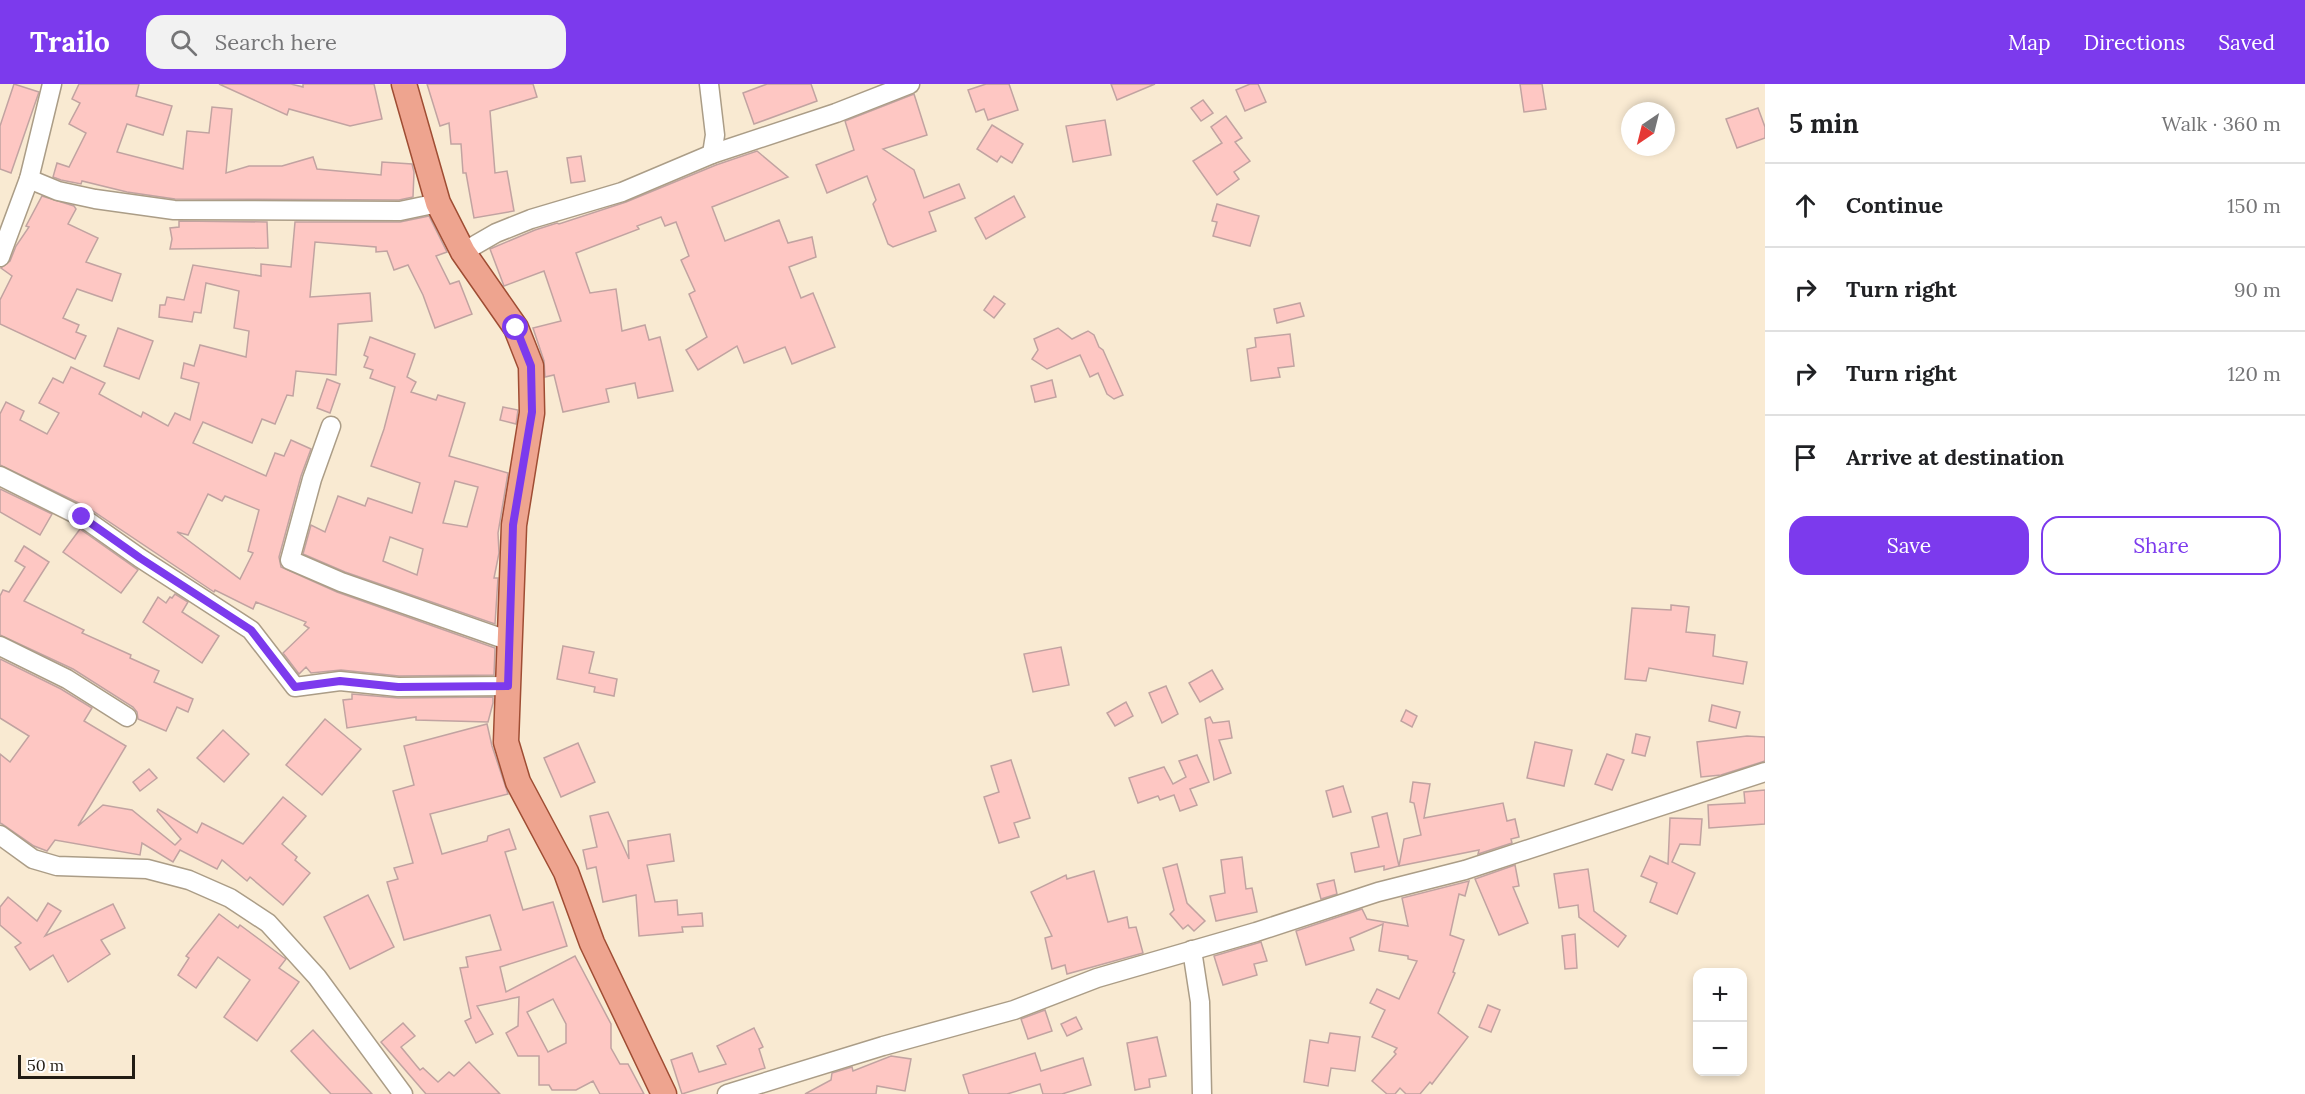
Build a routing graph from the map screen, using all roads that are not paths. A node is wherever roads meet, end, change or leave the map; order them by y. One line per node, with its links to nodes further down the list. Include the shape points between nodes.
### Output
1 (52, 84): 6 (street)
2 (404, 84): 7 (main road)
3 (708, 84): 5 (street, via 715,135)
4 (910, 84): 5 (street)
5 (712, 154): 8 (street, via 622,192 531,219)
6 (29, 180): 7 (street, via 95,199 174,210 400,212); 9 (street)
7 (438, 203): 8 (main road)
8 (463, 252): 12 (main road, via 516,328 531,366 532,412 513,525)
9 (0, 256)
10 (331, 426): 12 (street, via 290,560 341,582)
11 (0, 476): 14 (street, via 82,517 251,630 295,687 340,681 398,687)
12 (510, 641): 14 (main road)
13 (0, 646): 15 (street, via 67,680)
14 (508, 686): 20 (main road, via 506,742 518,782 566,872 592,943)
15 (127, 717)
16 (1765, 772): 18 (street, via 1464,870 1378,892)
17 (0, 835): 19 (street, via 33,860 57,866 147,869 189,880 230,898 268,923 317,977)
18 (1192, 950): 21 (street, via 1097,978 1014,1010); 22 (street, via 1200,1002)
19 (403, 1094)
20 (664, 1094)
21 (727, 1094)
22 (1202, 1094)

